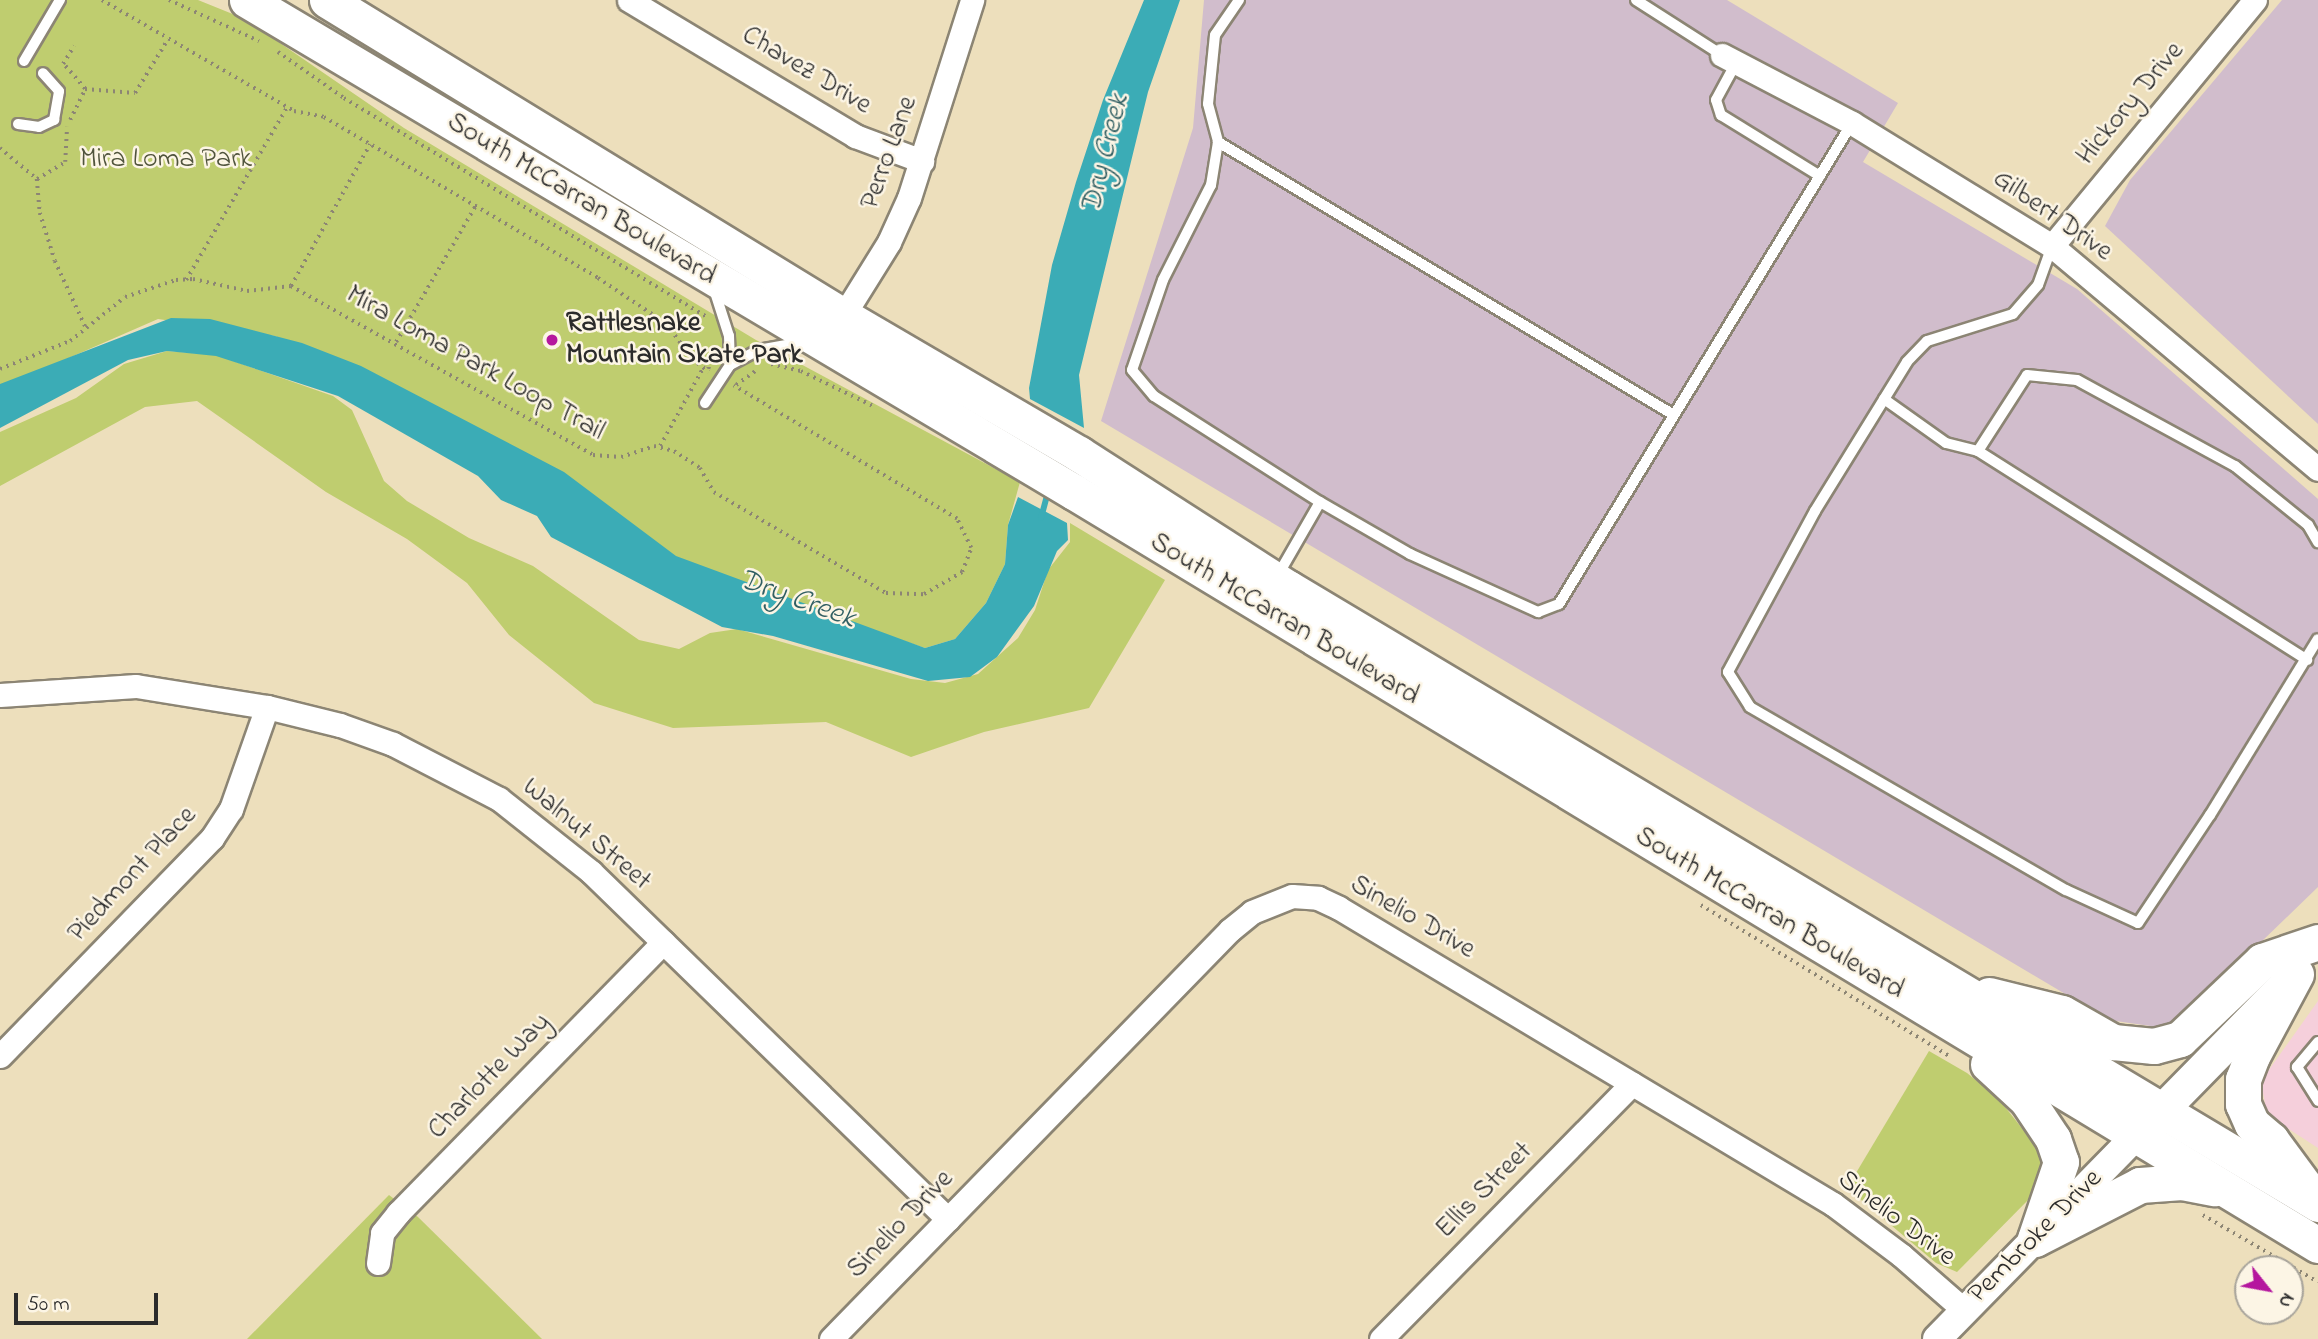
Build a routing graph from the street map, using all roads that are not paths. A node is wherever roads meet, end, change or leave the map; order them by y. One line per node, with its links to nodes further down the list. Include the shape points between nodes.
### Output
1 (60, 0): 10 (lane)
2 (247, 0): 18 (main road, South McCarran Boulevard)
3 (327, 0): 19 (main road, South McCarran Boulevard)
4 (629, 0): 15 (street, Chavez Drive, via 855,136)
5 (972, 0): 15 (street, Perro Lane)
6 (1239, 0): 14 (lane, via 1215,35 1208,104)
7 (1636, 0): 9 (lane)
8 (2255, 0): 17 (street, Hickory Drive)
9 (1729, 59): 12 (street, Gilbert Drive); 16 (lane, via 1716,100 1721,116)
10 (24, 61)
11 (43, 73): 13 (lane, via 59,91 54,120 39,127)
12 (1852, 123): 16 (lane); 17 (street, Gilbert Drive)
13 (18, 124)
14 (1218, 142): 24 (lane); 27 (lane, via 1210,185 1163,281 1132,370 1154,396)
15 (922, 161): 19 (street, Perro Lane, via 889,242)
16 (1820, 176): 24 (lane)
17 (2052, 246): 22 (lane, via 2038,285 2013,314 1927,341); 26 (street, Gilbert Drive)
18 (710, 278): 20 (main road, South McCarran Boulevard); 21 (lane, via 729,336)
19 (842, 316): 29 (main road, South McCarran Boulevard, via 1079,454)
20 (816, 340): 21 (lane, via 758,350); 38 (main road, South McCarran Boulevard)
21 (730, 365): 23 (lane)
22 (1884, 399): 25 (lane, via 1946,443); 31 (lane, via 1815,511 1728,672 1750,707 2066,890 2138,923)
23 (705, 403)
24 (1674, 415): 27 (lane, via 1559,604 1538,612 1410,554)
25 (1978, 451): 28 (lane, via 2027,375 2077,380 2235,466 2308,526); 31 (lane)
26 (2318, 469)
27 (1320, 502): 29 (lane)
28 (2318, 542)
29 (1275, 580): 37 (main road, South McCarran Boulevard)
30 (2318, 639): 31 (lane)
31 (2307, 660)
32 (0, 695): 33 (street, Walnut Street, via 136,686)
33 (267, 707): 34 (street, Walnut Street, via 393,744 499,799 591,872); 40 (street, Piedmont Place, via 231,809 212,838)
34 (663, 942): 47 (street, Walnut Street); 50 (street, Charlotte Way, via 398,1213 382,1233)
35 (2318, 942): 37 (main road, via 2262,961 2180,1039 2154,1046 2113,1042 2062,1013)
36 (2307, 962): 43 (main road); 46 (main road, via 2252,1056 2243,1079 2243,1104 2252,1124 2271,1140)
37 (1954, 986): 43 (main road, South McCarran Boulevard)
38 (1937, 1016): 44 (main road, South McCarran Boulevard); 48 (main road, via 2027,1100 2053,1139 2061,1162 2058,1179)
39 (2318, 1042): 42 (lane, via 2297,1067)
40 (0, 1056)
41 (1632, 1084): 47 (street, Sinelio Drive, via 1339,908 1318,898 1292,896 1252,912 1230,930); 51 (street, Sinelio Drive, via 1833,1204); 53 (street, Ellis Street)
42 (2318, 1101)
43 (2161, 1111): 44 (main road); 46 (main road, South McCarran Boulevard)
44 (2136, 1136): 45 (main road, South McCarran Boulevard); 48 (street, Pembroke Drive)
45 (2228, 1190): 48 (main road, via 2182,1182 2140,1185); 49 (main road, South McCarran Boulevard)
46 (2318, 1204)
47 (948, 1219): 52 (street, Sinelio Drive)
48 (2035, 1239): 51 (street, Pembroke Drive)
49 (2318, 1245)
50 (378, 1263)
51 (1964, 1310): 54 (street, Pembroke Drive)
52 (831, 1339)
53 (1381, 1339)
54 (1937, 1339)

